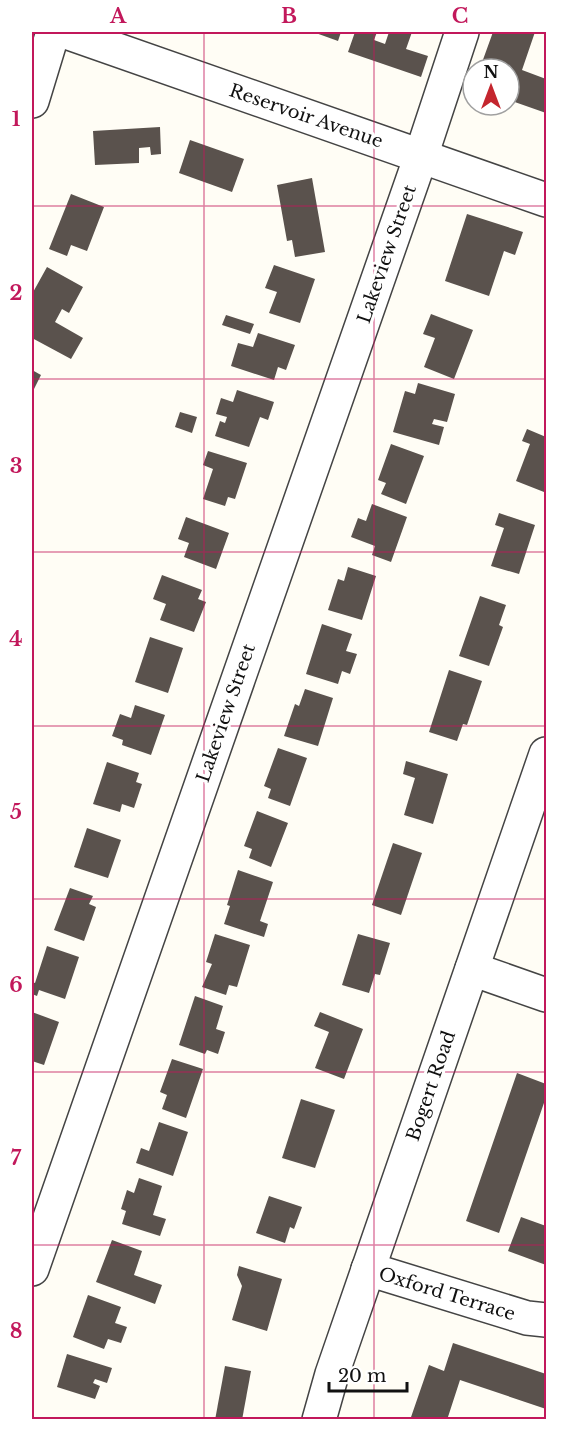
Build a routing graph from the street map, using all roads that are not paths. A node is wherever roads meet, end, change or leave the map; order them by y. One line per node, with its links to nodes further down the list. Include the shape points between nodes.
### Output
1 (53, 32): 4 (street)
2 (66, 32): 5 (street, Reservoir Avenue)
3 (462, 32): 5 (street, Lakeview Street)
4 (32, 101)
5 (421, 156): 6 (street, Reservoir Avenue); 10 (street, Lakeview Street)
6 (546, 200)
7 (546, 754): 8 (street, Bogert Road)
8 (472, 969): 9 (street); 11 (street, Bogert Road)
9 (546, 995)
10 (32, 1269)
11 (368, 1269): 12 (street, Oxford Terrace); 13 (street, Bogert Road)
12 (540, 1322)
13 (319, 1419)

